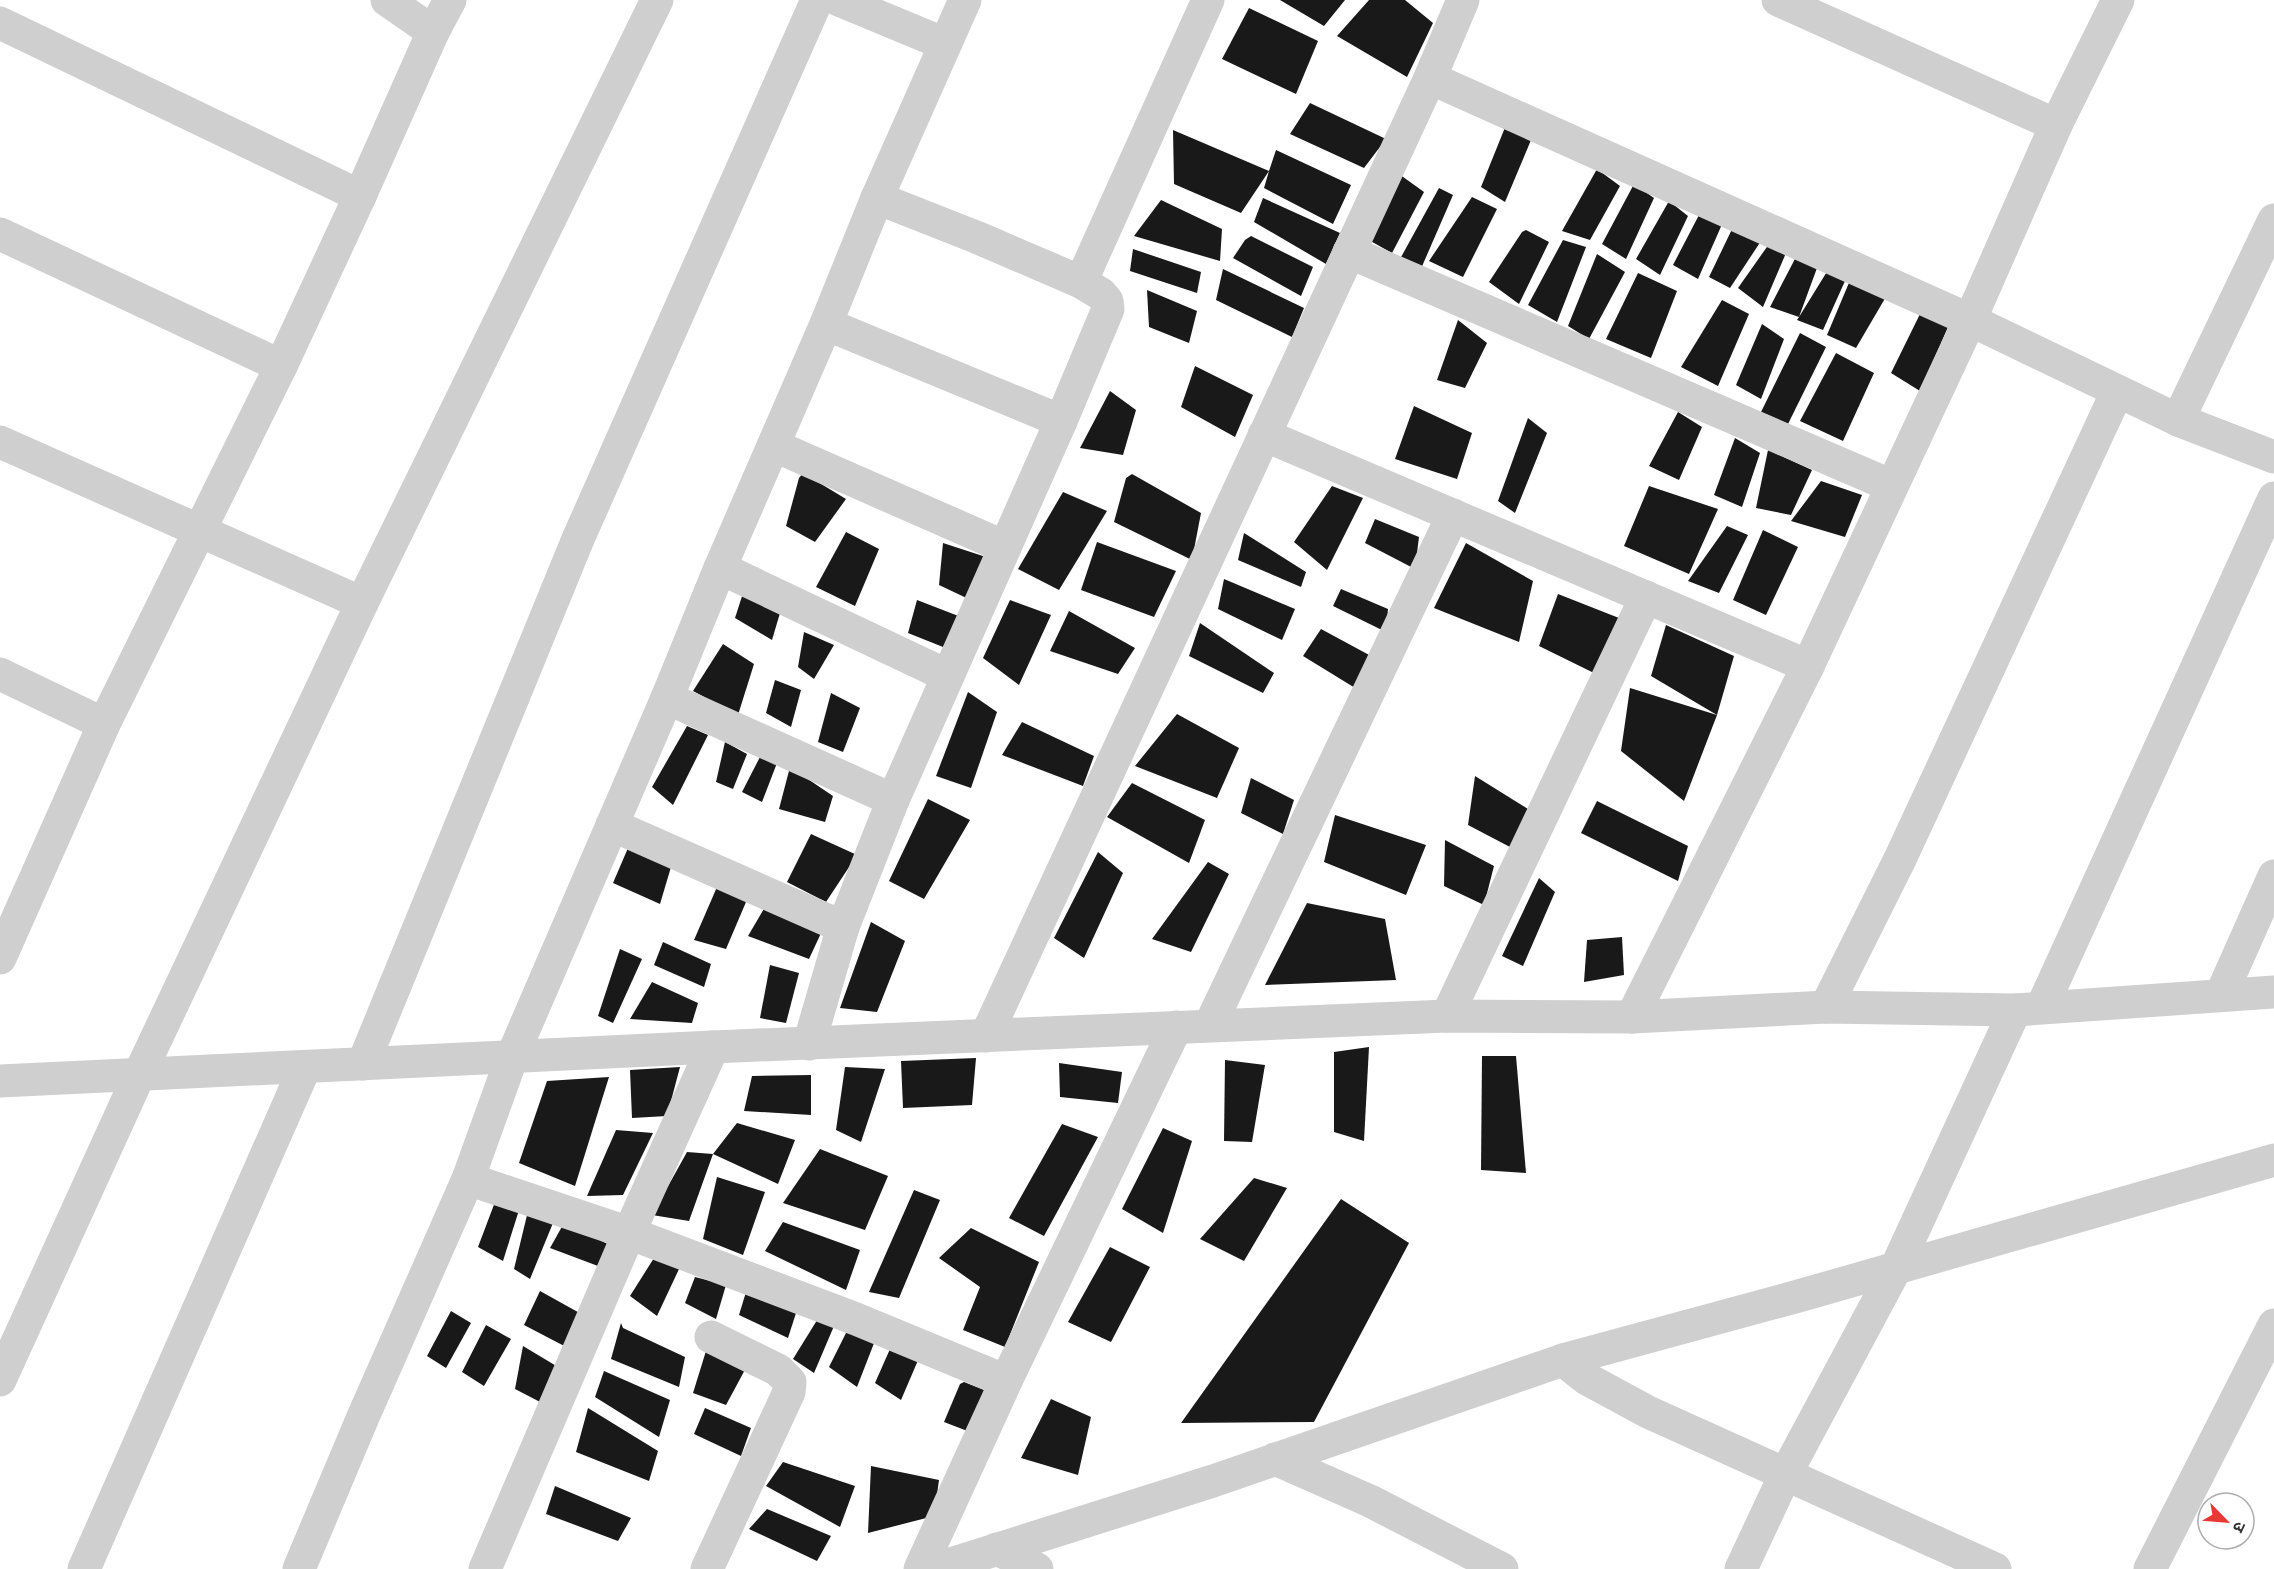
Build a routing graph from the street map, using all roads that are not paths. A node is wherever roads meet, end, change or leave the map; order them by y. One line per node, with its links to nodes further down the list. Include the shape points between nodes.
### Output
1 (387, 0): 12 (street)
2 (450, 0): 12 (street)
3 (657, 0): 39 (street)
4 (817, 0): 63 (street, via 578,539)
5 (839, 0): 13 (street)
6 (965, 0): 13 (street)
7 (1208, 0): 21 (street)
8 (1463, 0): 14 (street)
9 (1778, 0): 15 (street)
10 (2118, 0): 15 (street)
11 (0, 23): 16 (street)
12 (433, 32): 16 (street)
13 (945, 44): 17 (street)
14 (1430, 78): 20 (street); 22 (street)
15 (2056, 125): 22 (street)
16 (360, 196): 24 (street)
17 (877, 198): 21 (street); 23 (street)
18 (2274, 220): 26 (street)
19 (0, 234): 24 (street)
20 (1348, 252): 28 (street); 32 (street)
21 (1081, 282): 27 (street, via 1101,294 1107,309)
22 (1971, 320): 25 (street); 32 (street)
23 (826, 324): 27 (street); 30 (street)
24 (281, 366): 35 (street)
25 (2116, 392): 26 (street); 53 (street, via 1900,858)
26 (2178, 420): 31 (street)
27 (1061, 421): 36 (street)
28 (1264, 435): 34 (street); 59 (street)
29 (0, 442): 35 (street)
30 (774, 446): 36 (street); 37 (street)
31 (2274, 457)
32 (1892, 486): 40 (street)
33 (2274, 498): 54 (street)
34 (1453, 515): 38 (street); 57 (street)
35 (200, 532): 39 (street); 44 (street)
36 (1005, 547): 42 (street)
37 (720, 568): 42 (street); 43 (street)
38 (1646, 597): 40 (street); 55 (street)
39 (362, 603): 65 (street)
40 (1808, 666): 56 (street)
41 (0, 675): 44 (street)
42 (948, 676): 45 (street)
43 (667, 698): 45 (street); 46 (street)
44 (104, 724): 48 (street)
45 (893, 800): 49 (street)
46 (612, 825): 49 (street); 62 (street)
47 (2274, 876): 52 (street)
48 (11, 904): 50 (street)
49 (843, 927): 60 (street)
50 (0, 958)
51 (2274, 992): 52 (street)
52 (2221, 995): 54 (street)
53 (1826, 1007): 54 (street); 56 (street)
54 (2029, 1009): 70 (street)
55 (1447, 1016): 56 (street); 57 (street)
56 (1632, 1017)
57 (1210, 1025): 58 (street)
58 (1176, 1027): 59 (street); 75 (street)
59 (986, 1036): 60 (street)
60 (809, 1044): 61 (street)
61 (713, 1047): 62 (street); 69 (street)
62 (512, 1057): 63 (street); 68 (street)
63 (363, 1065): 64 (street)
64 (305, 1067): 65 (street); 79 (street)
65 (139, 1075): 66 (street); 74 (street)
66 (0, 1081)
67 (2274, 1160): 70 (street)
68 (468, 1179): 69 (street); 80 (street)
69 (629, 1233): 75 (street); 81 (street)
70 (1898, 1266): 73 (street); 77 (street)
71 (2274, 1324): 89 (street)
72 (711, 1337): 82 (street, via 778,1370 790,1382 789,1392)
73 (1563, 1360): 76 (street); 77 (street, via 1587,1379 1648,1412)
74 (0, 1380)
75 (1006, 1381): 83 (street)
76 (1275, 1459): 78 (street); 86 (street, via 1370,1501)
77 (1785, 1475): 87 (street); 88 (street)
78 (997, 1549): 84 (street); 85 (street)
79 (84, 1569)
80 (299, 1569)
81 (485, 1569)
82 (706, 1569)
83 (920, 1569)
84 (935, 1569)
85 (1037, 1569)
86 (1502, 1569)
87 (1741, 1569)
88 (1995, 1569)
89 (2150, 1569)

